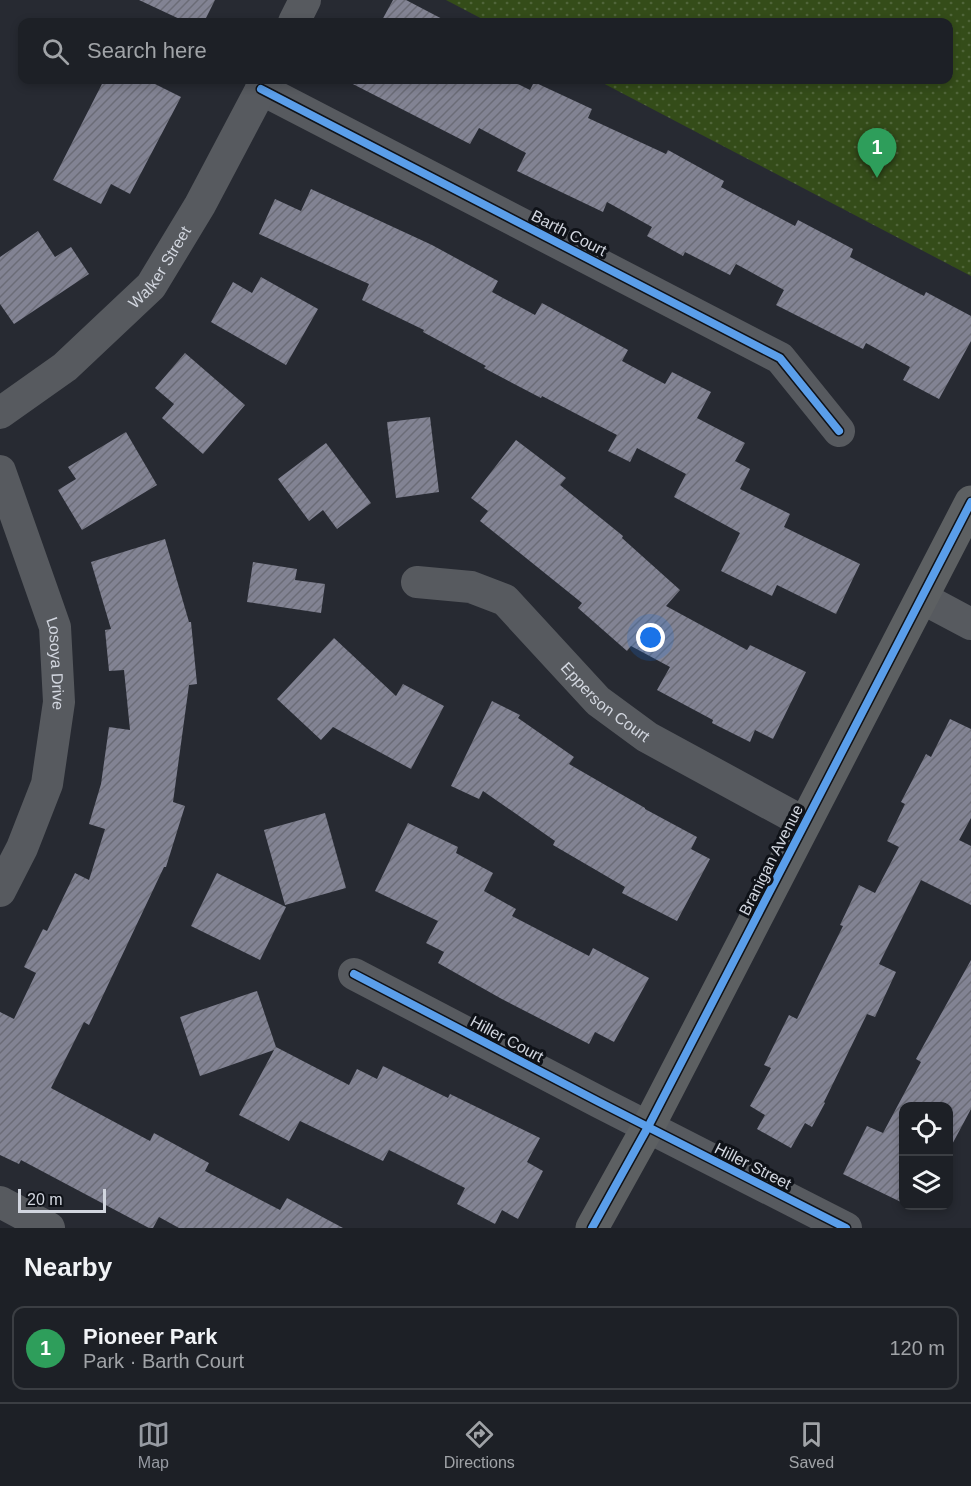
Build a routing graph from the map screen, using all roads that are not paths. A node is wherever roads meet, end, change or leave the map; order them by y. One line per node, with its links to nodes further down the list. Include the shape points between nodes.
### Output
1 (305, 0): 2 (street)
2 (296, 18)
3 (263, 84): 4 (street, Walker Street, via 200,205 151,286 65,367); 5 (street, Barth Court, via 780,358)
4 (0, 413)
5 (839, 431)
6 (0, 471): 12 (street, Losoya Drive, via 55,627 59,702 47,783 22,848)
7 (971, 502): 9 (street, Branigan Avenue)
8 (417, 582): 11 (street, Epperson Court, via 471,587 505,600 598,700 639,731)
9 (922, 598): 10 (street); 11 (street, Branigan Avenue)
10 (971, 624)
11 (805, 823): 14 (street, Branigan Avenue)
12 (0, 891)
13 (354, 974): 14 (street, Hiller Court)
14 (648, 1127): 17 (street, Branigan Avenue); 18 (street, Hiller Street)
15 (0, 1202): 16 (street)
16 (49, 1228)
17 (592, 1228)
18 (846, 1228)

